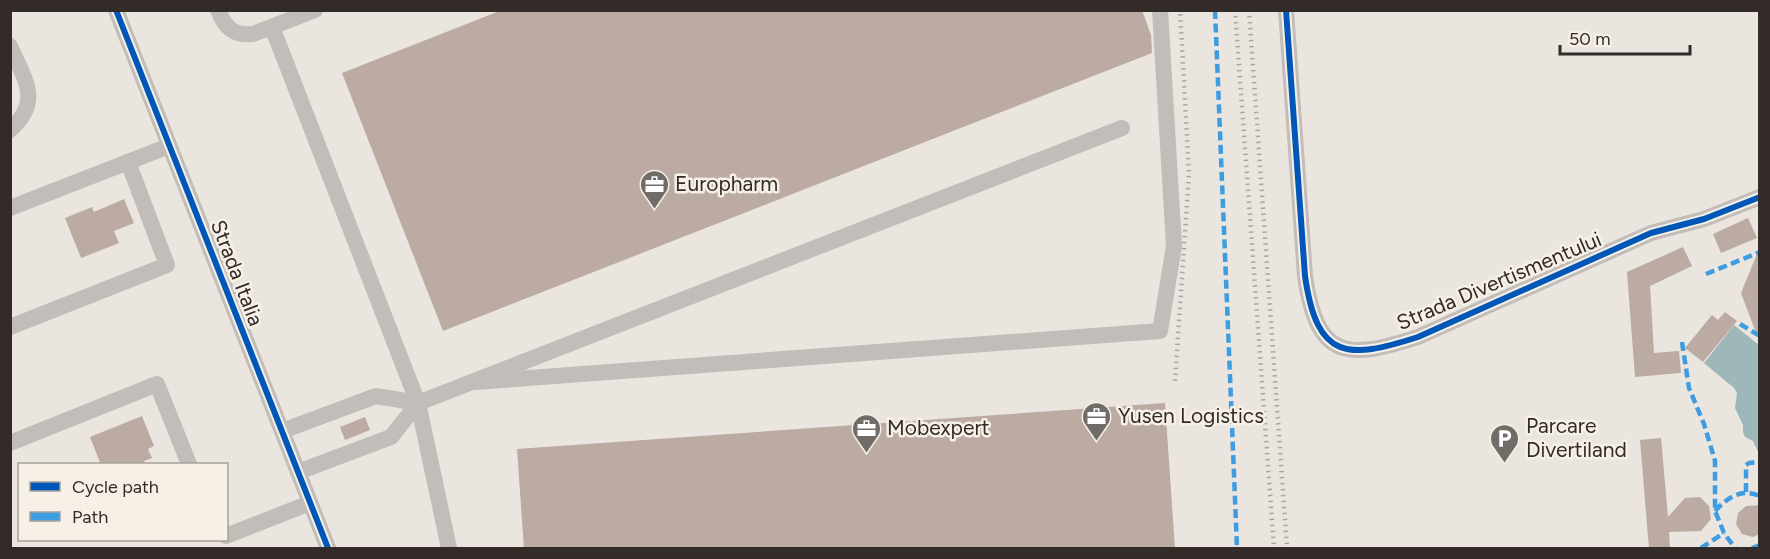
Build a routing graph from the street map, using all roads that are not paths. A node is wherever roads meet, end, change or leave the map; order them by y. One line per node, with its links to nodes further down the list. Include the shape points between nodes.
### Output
1 (116, 10): 10 (street, Strada Italia)
2 (218, 10): 6 (street, via 233,32 253,34)
3 (315, 10): 6 (street)
4 (1160, 10): 15 (street, via 1174,246 1160,331)
5 (1286, 10): 12 (street, Strada Divertismentului, via 1308,299 1320,328 1334,345 1363,351 1418,337 1651,233 1704,219)
6 (272, 27): 16 (street)
7 (10, 46): 9 (street, via 29,93 25,114)
8 (1122, 128): 15 (street)
9 (10, 130)
10 (169, 146): 11 (street); 17 (street, Strada Italia)
11 (128, 162): 13 (street); 14 (street, via 167,266)
12 (1760, 197)
13 (10, 208)
14 (10, 327)
15 (475, 382): 16 (street)
16 (418, 403): 17 (street, via 376,396); 20 (street, via 391,436); 24 (street)
17 (282, 431): 20 (street, Strada Italia)
18 (10, 443): 19 (street, via 157,384)
19 (188, 463)
20 (298, 472): 21 (street, Strada Italia)
21 (310, 503): 22 (street); 23 (street, Strada Italia)
22 (228, 535)
23 (328, 549)
24 (449, 549)

